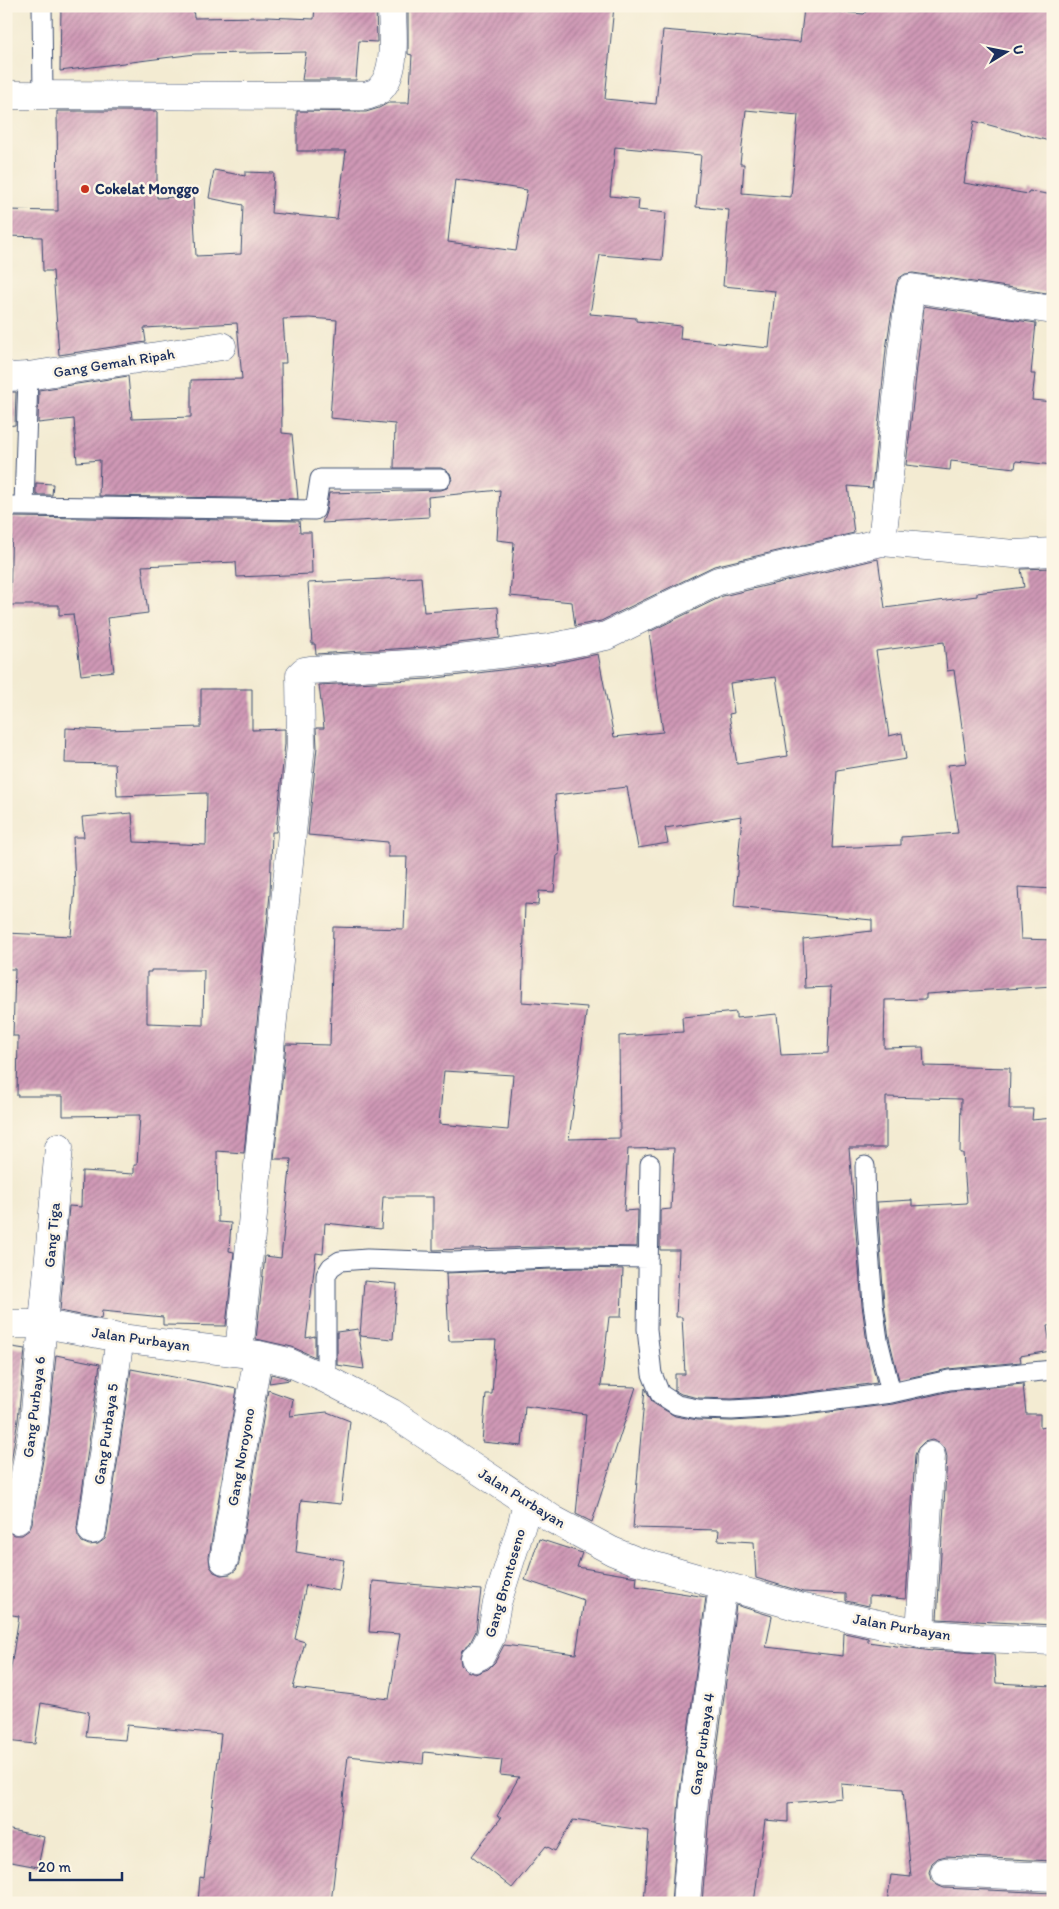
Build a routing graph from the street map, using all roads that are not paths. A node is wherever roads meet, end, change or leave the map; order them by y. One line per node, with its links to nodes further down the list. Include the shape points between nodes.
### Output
1 (42, 6): 4 (lane)
2 (392, 6): 4 (street, via 392,63 388,79 380,91 366,96)
3 (6, 95): 4 (street)
4 (43, 96)
5 (1053, 310): 10 (street, via 911,288)
6 (222, 346): 7 (street, Gang Gemah Ripah)
7 (17, 376): 9 (lane)
8 (441, 480): 9 (lane, via 320,479 315,510)
9 (15, 506)
10 (882, 542): 11 (street, via 1014,554); 19 (street, Gang Noroyono, via 718,581 606,636 549,648 426,663 310,670 300,675 300,754)
11 (1053, 552)
12 (59, 1147): 17 (street, Gang Tiga)
13 (650, 1164): 15 (lane)
14 (865, 1166): 22 (lane, via 873,1304)
15 (648, 1258): 21 (lane, via 340,1261 326,1275); 22 (lane, via 647,1329 652,1374 660,1394 677,1406 732,1410 771,1408)
16 (6, 1324): 17 (street, Jalan Purbayan)
17 (44, 1324): 18 (street, Jalan Purbayan); 25 (street, Gang Purbaya 6, via 34,1422)
18 (120, 1338): 19 (street, Jalan Purbayan); 26 (street, Gang Purbaya 5)
19 (249, 1353): 21 (street, Jalan Purbayan, via 288,1362); 27 (street, Gang Noroyono)
20 (1053, 1370): 22 (lane, via 949,1380)
21 (326, 1379): 24 (street, Jalan Purbayan, via 392,1413)
22 (891, 1393)
23 (931, 1456): 29 (street)
24 (527, 1502): 28 (street, Jalan Purbayan, via 612,1551); 31 (street, Gang Brontoseno, via 497,1603 491,1636 481,1655)
25 (17, 1520)
26 (92, 1530)
27 (224, 1560)
28 (723, 1586): 29 (street, Jalan Purbayan, via 799,1607); 34 (street, Gang Purbaya 4, via 694,1801)
29 (920, 1633): 30 (street, Jalan Purbayan)
30 (1053, 1641)
31 (475, 1658)
32 (945, 1872): 33 (street)
33 (1053, 1877)
34 (686, 1903)

